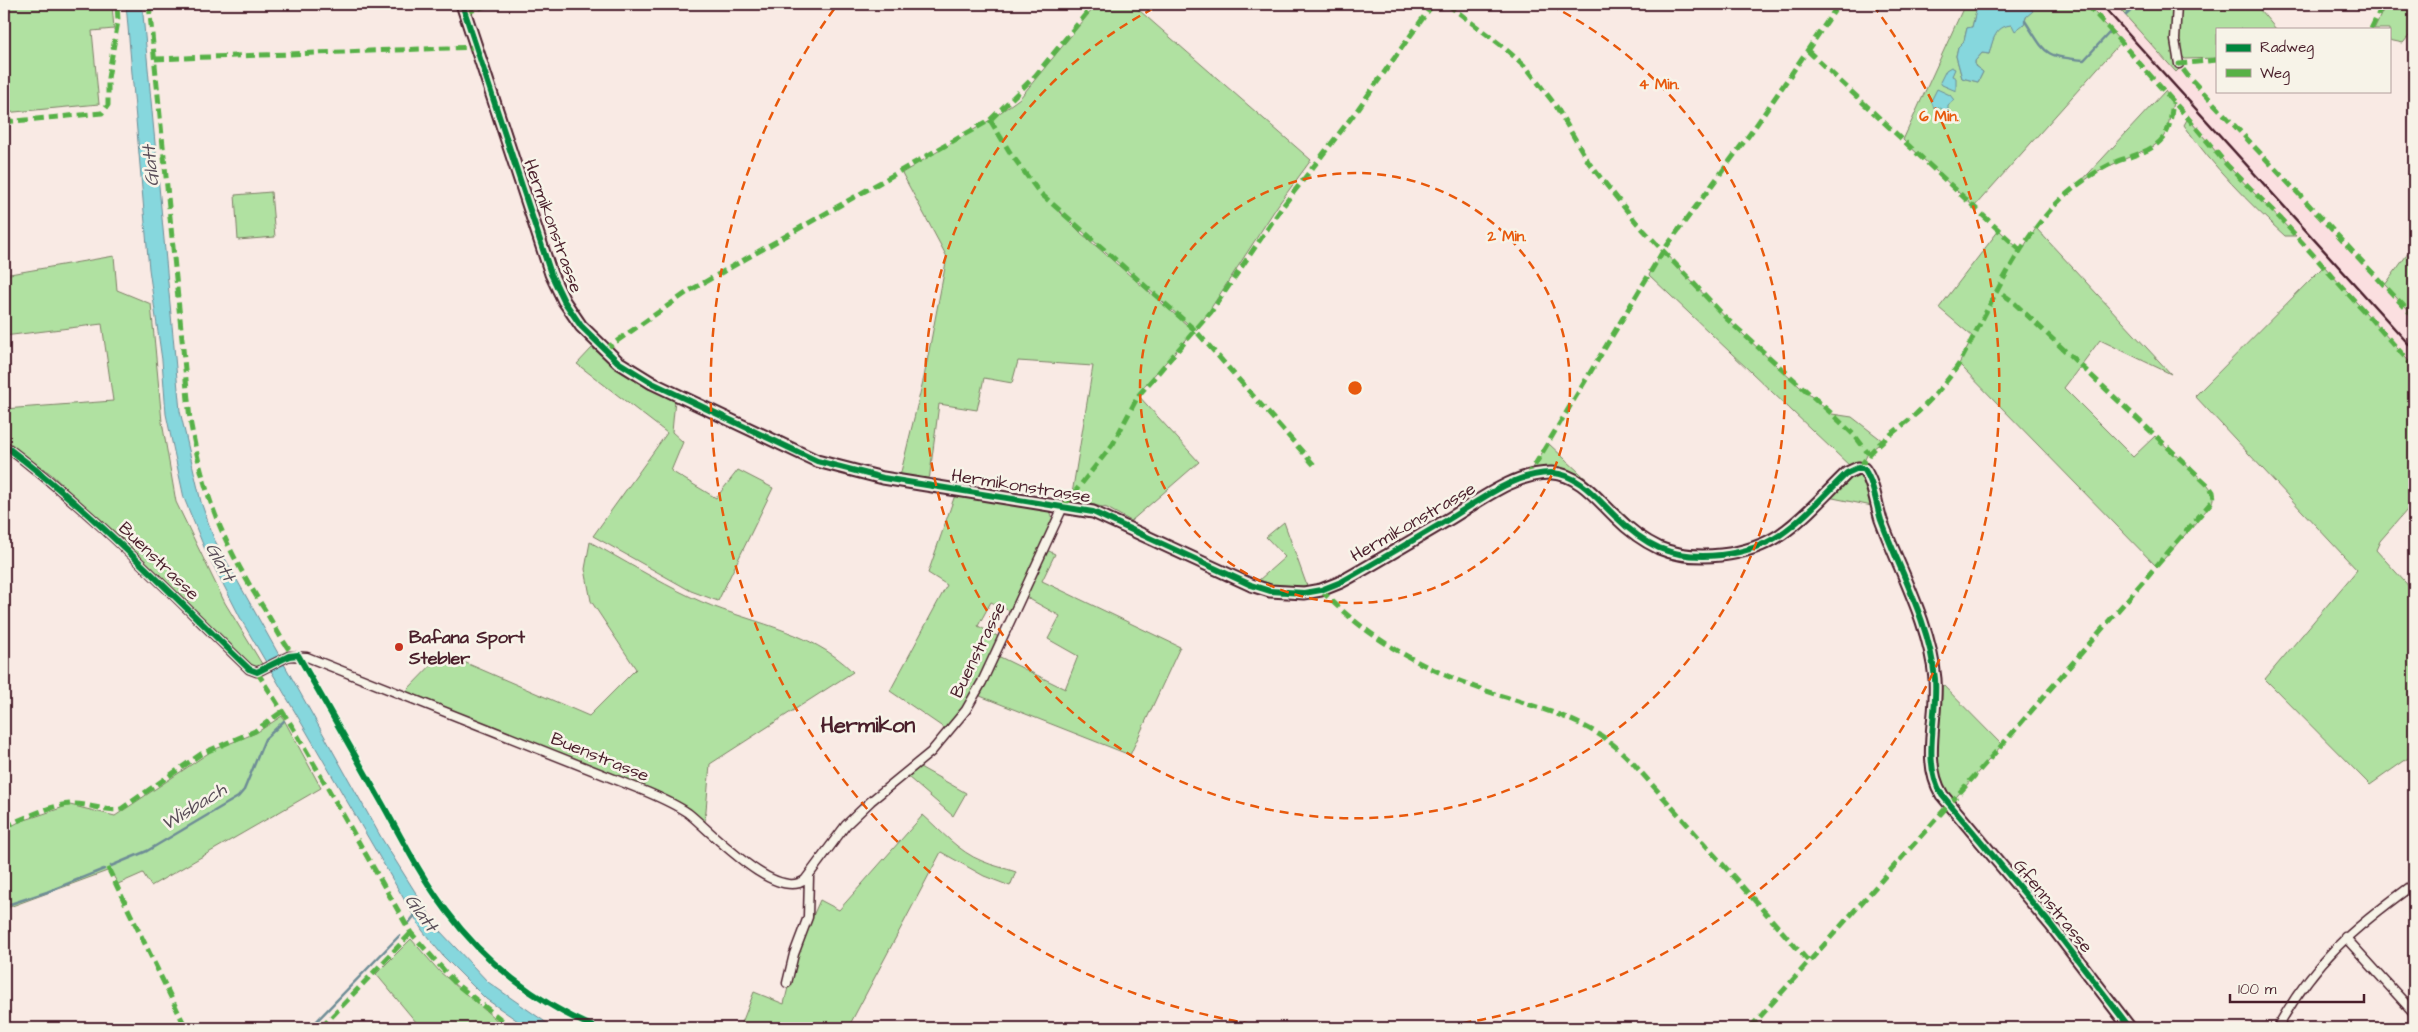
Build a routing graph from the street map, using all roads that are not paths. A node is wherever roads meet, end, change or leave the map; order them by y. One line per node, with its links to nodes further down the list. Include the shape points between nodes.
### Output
1 (462, 4): 6 (street, Hermikonstrasse, via 551,274 571,313 618,362 652,383 817,461 883,478)
2 (2177, 4): 3 (street, via 2175,40)
3 (2179, 64)
4 (4, 445): 7 (street, Buenstrasse, via 94,519 249,669 257,672 293,655 307,657 660,798 686,812 739,858 782,883 798,884)
5 (1860, 468): 6 (street, Hermikonstrasse, via 1847,473 1780,535 1735,552 1701,555 1661,549 1630,530 1580,483 1561,474 1540,474 1504,488 1341,582 1304,593 1278,593 1252,585 1102,515); 12 (street, Gfennstrasse, via 1868,477 1930,650 1936,692 1931,757 1936,784 2051,924)
6 (1063, 507): 7 (street, Buenstrasse, via 966,710 931,752 846,825)
7 (809, 876): 10 (street, via 808,917 794,954)
8 (2414, 884): 9 (street)
9 (2345, 938): 11 (street); 13 (street, via 2308,978)
10 (788, 984)
11 (2414, 1013)
12 (2130, 1028)
13 (2276, 1028)

